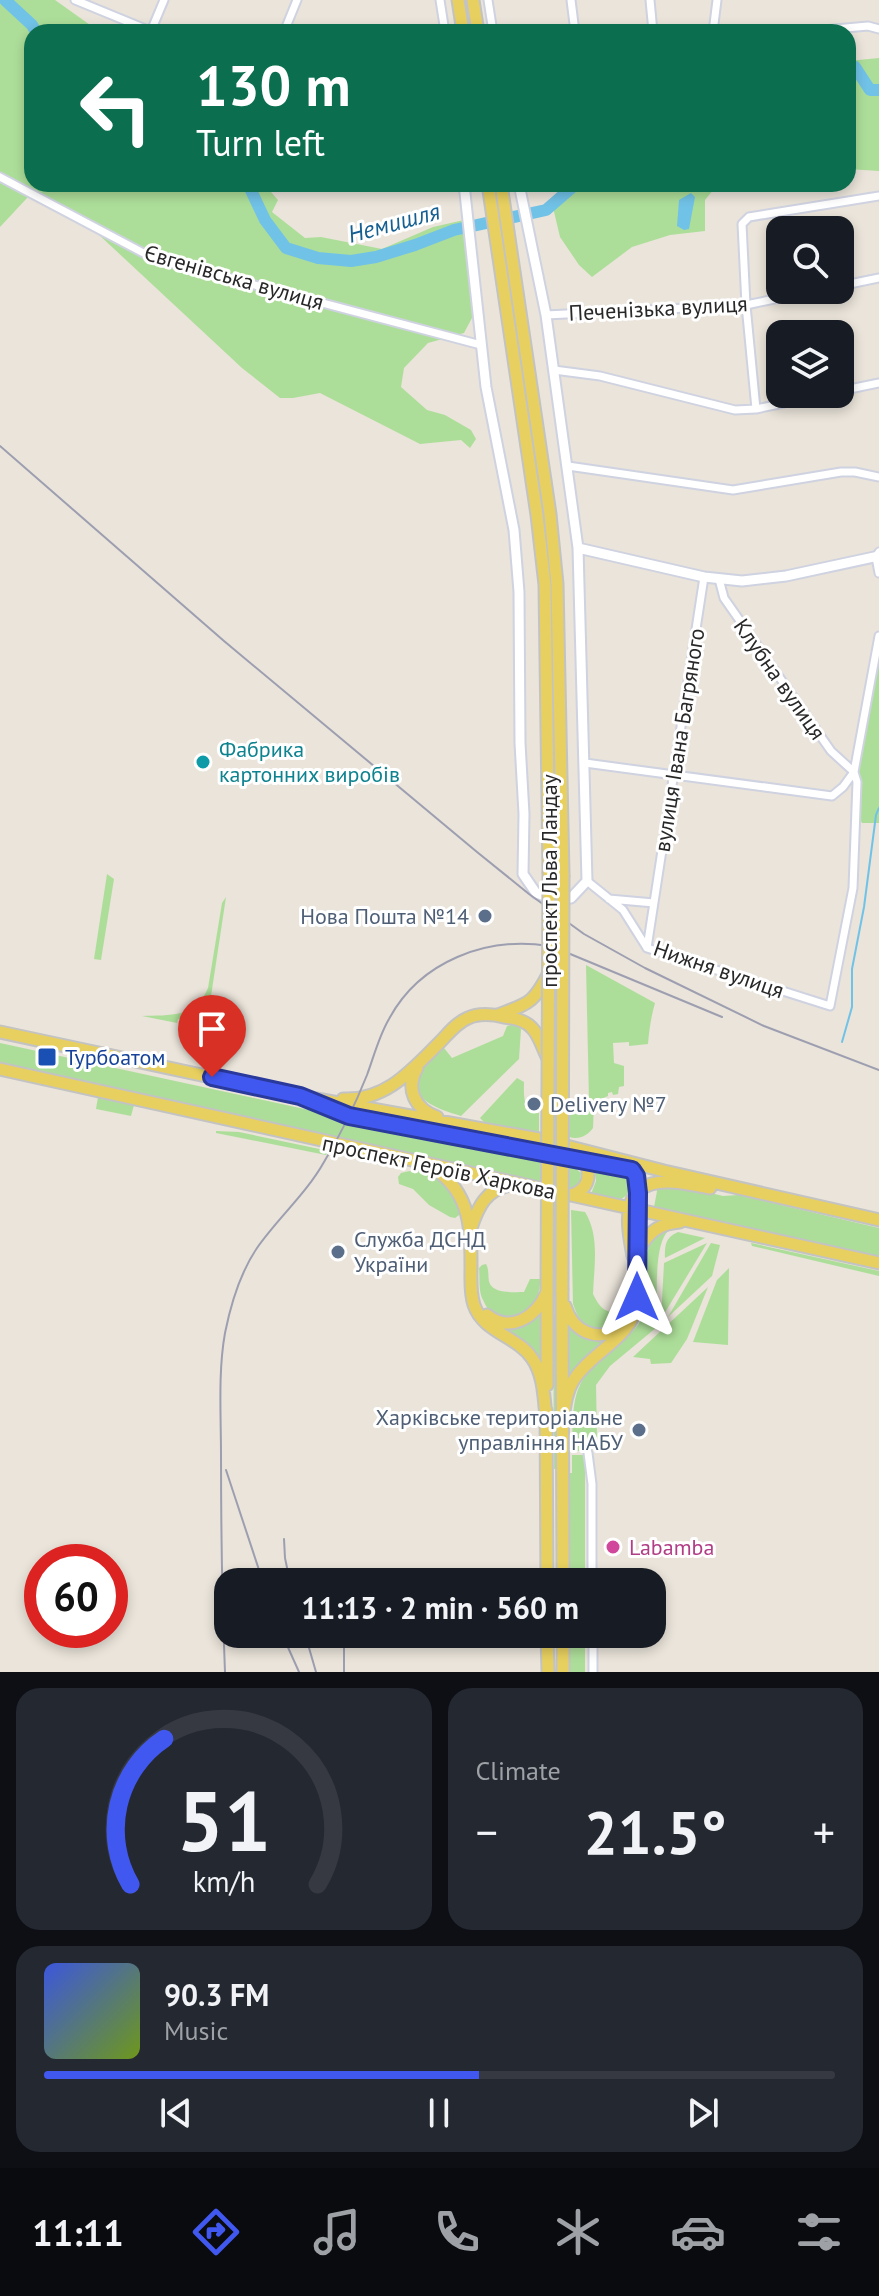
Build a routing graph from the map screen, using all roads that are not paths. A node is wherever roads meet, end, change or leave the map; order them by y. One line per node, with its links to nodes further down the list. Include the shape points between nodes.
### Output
1 (75, 0): 11 (street)
2 (164, 0): 12 (street)
3 (297, 0): 13 (street)
4 (440, 0): 14 (street)
5 (458, 0): 15 (main road)
6 (473, 0): 16 (main road)
7 (488, 0): 17 (street)
8 (571, 0): 18 (street)
9 (650, 0): 19 (street)
10 (717, 0): 20 (street)
11 (133, 24)
12 (155, 24)
13 (287, 24)
14 (444, 24)
15 (462, 24)
16 (477, 24)
17 (492, 24)
18 (574, 24)
19 (652, 24)
20 (714, 24)
21 (856, 27): 22 (street)
22 (879, 29)
23 (0, 177): 24 (street, Євгенівська вулиця)
24 (24, 190)
25 (28, 192): 36 (street, Євгенівська вулиця, via 153,258)
26 (465, 192): 36 (street)
27 (489, 192): 57 (main road, проспект Льва Ландау, bridge, via 545,585)
28 (502, 192): 80 (main road, проспект Льва Ландау, bridge, via 557,584 563,793)
29 (521, 192): 35 (street)
30 (879, 196): 34 (street, via 749,217 742,224)
31 (879, 278): 32 (street)
32 (854, 283)
33 (766, 301): 34 (street, Печенізька вулиця)
34 (746, 305): 35 (street, Печенізька вулиця); 41 (street)
35 (546, 315): 37 (street)
36 (481, 345): 53 (street, via 519,592 523,874 536,893 556,900 571,898)
37 (554, 370): 41 (street, via 600,376 735,410); 42 (street)
38 (879, 383): 39 (street)
39 (854, 388)
40 (766, 407): 41 (street)
41 (756, 409)
42 (568, 466): 43 (street, via 733,490 841,472); 44 (street)
43 (879, 477)
44 (578, 548): 47 (street); 50 (street)
45 (878, 555): 46 (street); 48 (street, via 786,576)
46 (879, 573)
47 (704, 577): 48 (street); 52 (street, вулиця Івана Багряного)
48 (719, 579): 51 (street, Клубна вулиця, via 724,598 831,751)
49 (879, 636): 51 (street)
50 (585, 763): 52 (street); 53 (street)
51 (854, 772): 52 (street, via 832,796); 56 (street, Нижня вулиця, via 853,888 830,1006)
52 (673, 775): 55 (street, вулиця Івана Багряного)
53 (587, 881): 54 (street, Нижня вулиця)
54 (609, 899): 55 (street); 56 (street, Нижня вулиця, via 623,910)
55 (654, 903): 56 (street, вулиця Івана Багряного)
56 (647, 948)
57 (549, 973): 58 (main road, via 535,997); 61 (main road, проспект Льва Ландау, bridge)
58 (498, 1015): 60 (main road, via 467,1019); 61 (main road, via 532,1027)
59 (0, 1032): 63 (main road, проспект Героїв Харкова)
60 (421, 1061): 63 (main road, via 393,1086 371,1096); 64 (main road, via 411,1083 420,1108)
61 (549, 1061): 79 (main road, проспект Льва Ландау, bridge)
62 (0, 1069): 66 (main road, проспект Героїв Харкова)
63 (300, 1096): 64 (main road, проспект Героїв Харкова); 68 (main road, via 349,1116 573,1159)
64 (473, 1128): 65 (main road, проспект Героїв Харкова)
65 (571, 1146): 67 (main road, проспект Героїв Харкова); 68 (main road, via 582,1153)
66 (427, 1165): 69 (main road, проспект Героїв Харкова); 76 (main road, via 456,1189)
67 (628, 1165): 68 (main road); 70 (main road); 71 (main road)
68 (587, 1167): 72 (main road, via 586,1187)
69 (519, 1185): 72 (main road, проспект Героїв Харкова); 76 (main road, via 499,1188 486,1197)
70 (735, 1187): 71 (main road, via 666,1182); 74 (main road)
71 (639, 1192): 73 (main road)
72 (572, 1195): 73 (main road, проспект Героїв Харкова)
73 (635, 1210): 75 (main road, проспект Героїв Харкова); 78 (main road)
74 (879, 1220)
75 (693, 1222): 77 (main road, проспект Героїв Харкова); 78 (main road, via 656,1229 643,1243)
76 (471, 1229): 81 (main road)
77 (879, 1263)
78 (637, 1266): 84 (main road)
79 (547, 1290): 81 (main road, via 533,1313 509,1324 489,1317); 82 (main road, проспект Льва Ландау)
80 (562, 1290): 83 (main road, проспект Льва Ландау); 84 (main road, via 569,1316 585,1332 610,1334)
81 (471, 1292): 85 (main road, via 482,1318 533,1359 542,1380)
82 (548, 1304): 83 (main road); 85 (main road, проспект Льва Ландау)
83 (562, 1304): 86 (main road, проспект Льва Ландау)
84 (633, 1319): 86 (main road, via 575,1378)
85 (546, 1418): 88 (main road, проспект Льва Ландау)
86 (563, 1418): 89 (main road, проспект Льва Ландау)
87 (588, 1453): 90 (street)
88 (547, 1568)
89 (563, 1568)
90 (592, 1568)
91 (547, 1648): 94 (main road)
92 (563, 1648): 95 (main road)
93 (593, 1648): 96 (street)
94 (548, 1672)
95 (563, 1672)
96 (593, 1672)

